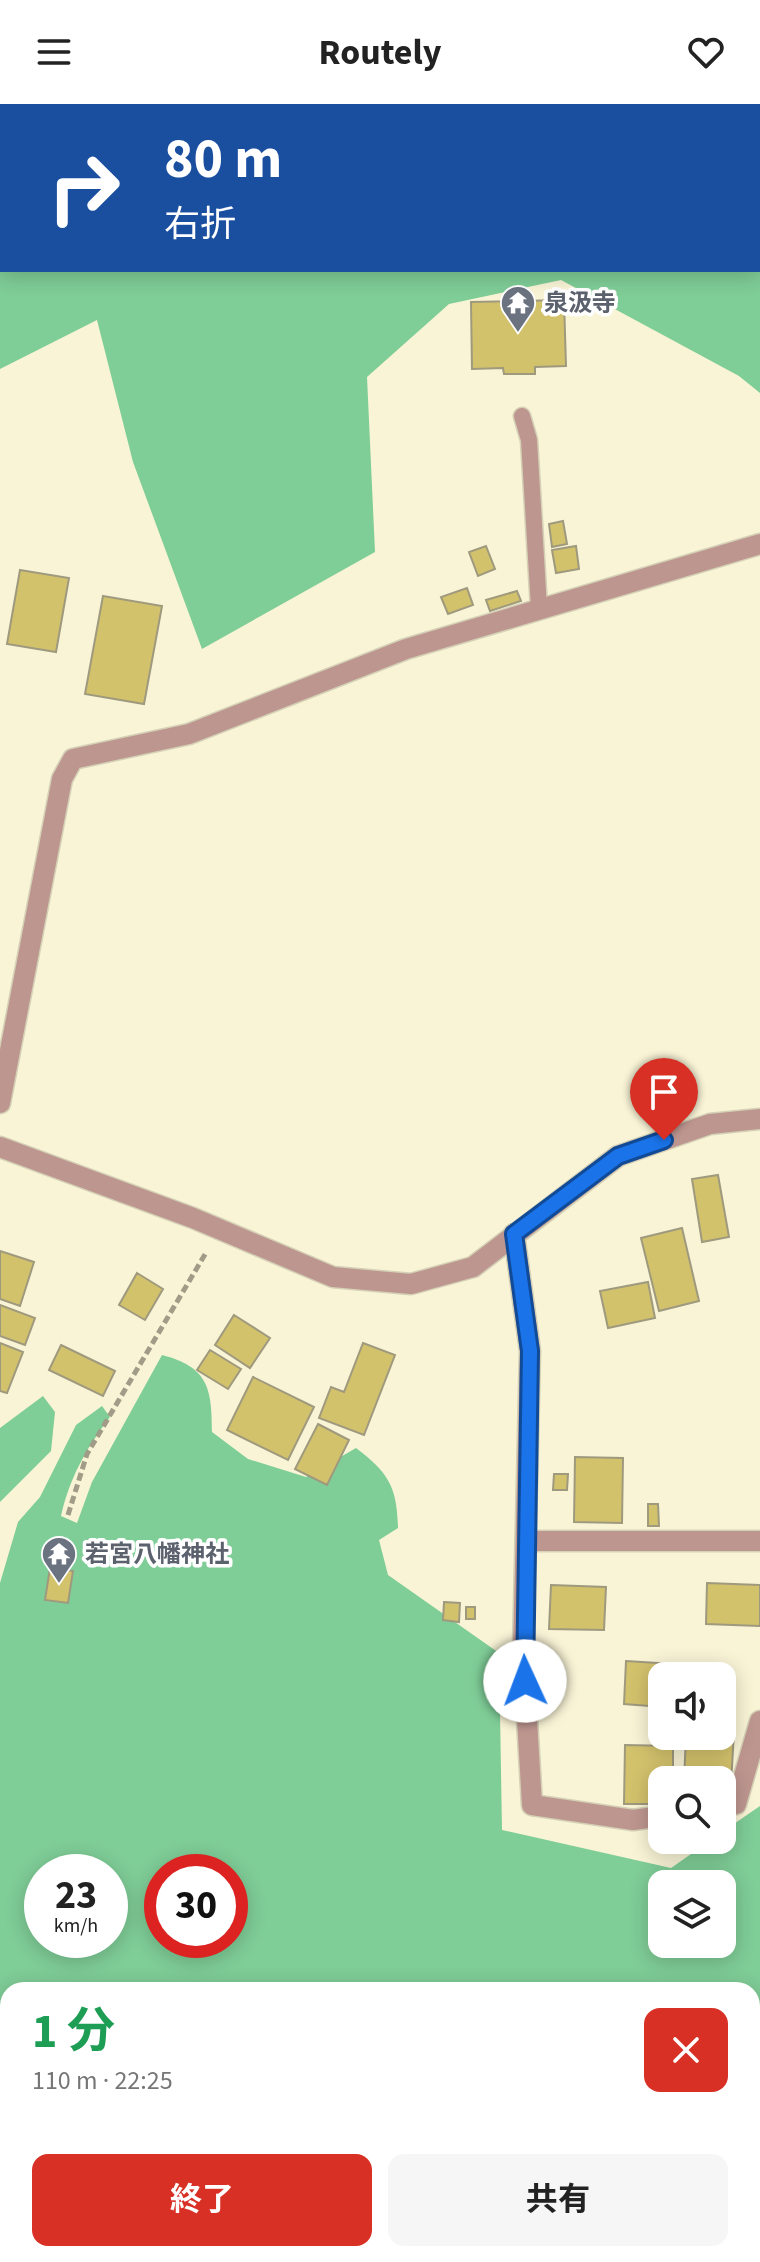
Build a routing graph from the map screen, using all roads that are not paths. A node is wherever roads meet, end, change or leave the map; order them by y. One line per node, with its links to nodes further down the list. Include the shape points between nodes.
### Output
1 (522, 416): 3 (lane, via 529,440)
2 (760, 544): 3 (street)
3 (539, 608): 4 (street, via 406,649 189,734 73,759 62,779)
4 (0, 1103)
5 (760, 1119): 7 (street, via 710,1124 618,1156)
6 (0, 1147): 7 (street, via 333,1277 411,1284 473,1267)
7 (514, 1234): 8 (street, via 530,1351)
8 (527, 1541): 9 (street); 12 (street, via 523,1650 532,1805)
9 (760, 1541)
10 (760, 1721): 11 (street)
11 (736, 1804)
12 (648, 1818)

